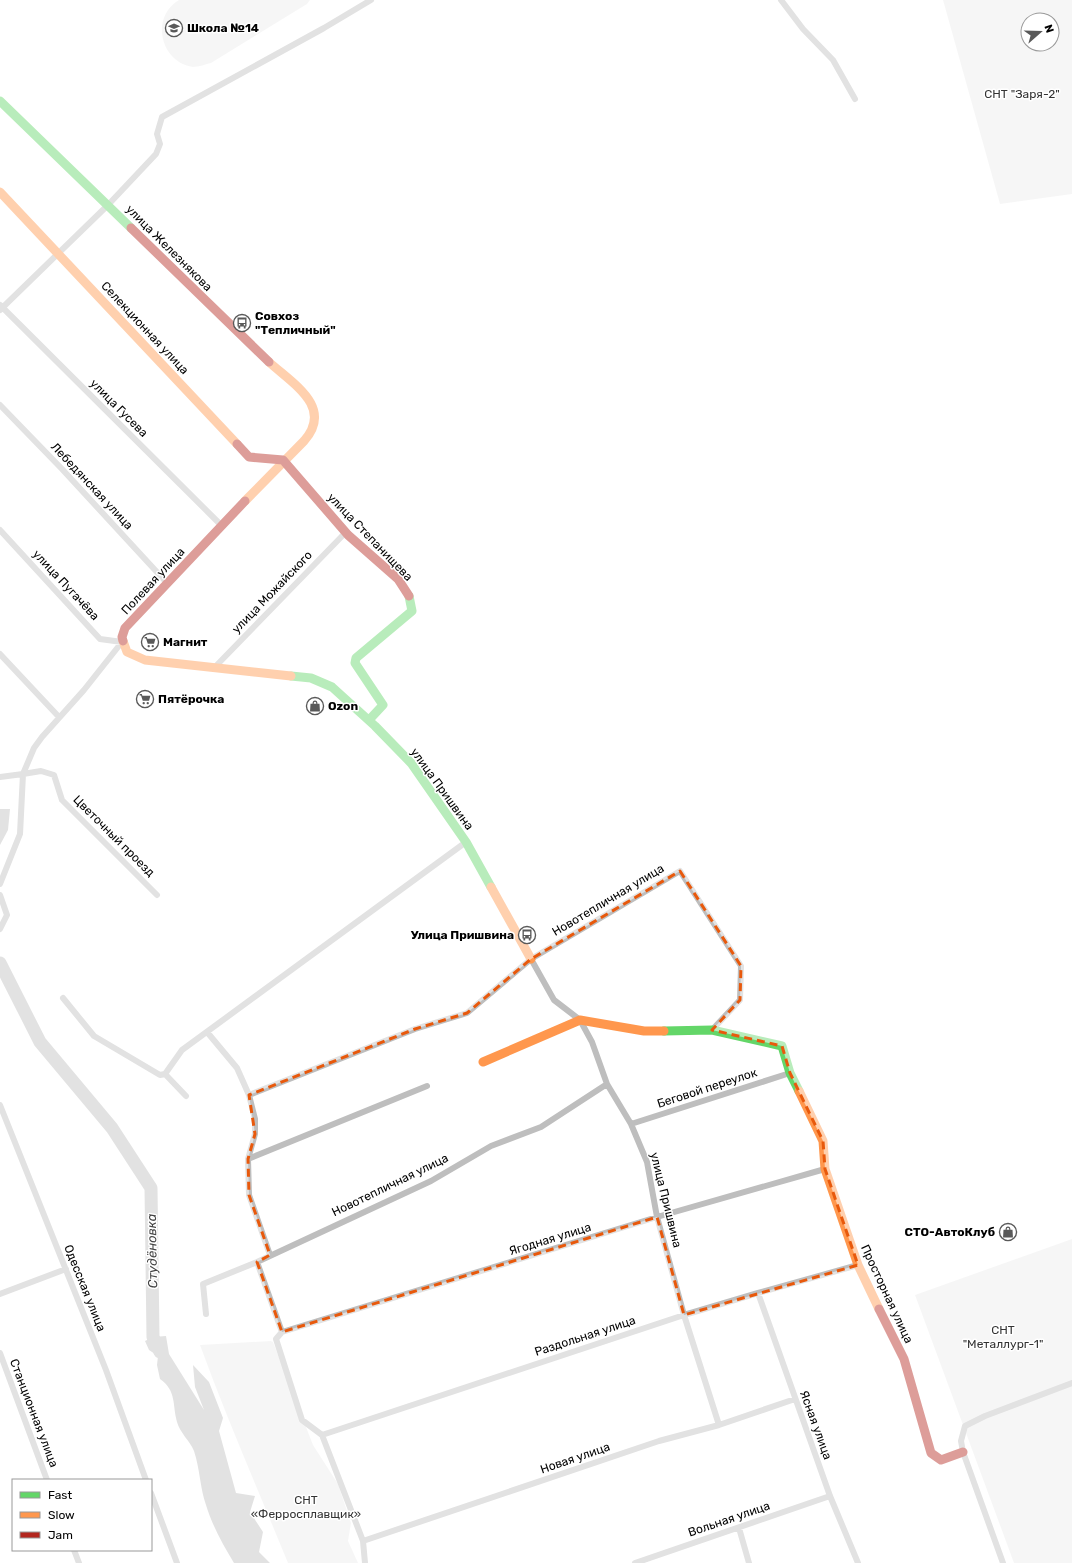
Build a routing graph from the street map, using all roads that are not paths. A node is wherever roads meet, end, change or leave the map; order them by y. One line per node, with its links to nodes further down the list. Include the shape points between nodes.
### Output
1 (371, 0): 6 (street, via 162,117 157,134 160,144 156,154)
2 (781, 0): 3 (street, via 803,29 833,60)
3 (855, 99)
4 (0, 101): 6 (street, улица Железнякова)
5 (0, 192): 7 (street, Селекционная улица)
6 (108, 205): 7 (street); 10 (street, улица Железнякова, via 307,397 313,406)
7 (59, 253): 8 (street); 11 (street, Селекционная улица, via 249,457)
8 (1, 308): 12 (street, улица Гусева)
9 (0, 405): 15 (street, Лебедянская улица)
10 (315, 416): 11 (street, Полевая улица, via 311,433)
11 (283, 460): 12 (street, Полевая улица); 14 (street, улица Степанищева)
12 (222, 526): 15 (street, Полевая улица)
13 (0, 530): 16 (street, улица Пугачёва, via 100,639)
14 (346, 532): 18 (street, улица Можайского); 20 (street, улица Степанищева, via 394,575 408,593 412,606 412,611 356,658 355,663 383,705)
15 (167, 583): 16 (street, Полевая улица, via 125,628)
16 (122, 642): 18 (street, улица Пришвина, via 127,652 145,660); 19 (street, Полевая улица, via 84,690)
17 (0, 654): 19 (street)
18 (214, 668): 20 (street, улица Пришвина, via 311,678 332,687)
19 (58, 717): 21 (street, Полевая улица, via 34,748)
20 (369, 720): 23 (street, улица Пришвина, via 411,763)
21 (23, 774): 22 (street); 24 (street, via 20,834); 25 (street, Цветочный проезд, via 41,771 54,775 62,800)
22 (0, 777)
23 (466, 842): 28 (street, улица Пришвина); 32 (street, улица Пришвина)
24 (0, 884)
25 (157, 895)
26 (0, 896): 27 (street, via 7,915)
27 (0, 929)
28 (531, 959): 30 (street, улица Пришвина, via 554,1000); 31 (street, Новотепличная улица, via 680,871 741,966 740,1000); 38 (street, via 467,1013 415,1029)
29 (63, 998): 35 (street, via 94,1036 160,1075)
30 (580, 1020): 31 (street, via 644,1031); 33 (street); 36 (street, улица Пришвина, via 592,1042)
31 (712, 1030): 34 (street, Просторная улица, via 782,1046)
32 (207, 1032): 35 (street, улица Пришвина, via 182,1050); 38 (street, via 237,1068)
33 (483, 1062)
34 (790, 1073): 41 (street, Беговой переулок); 43 (street, Просторная улица, via 822,1141)
35 (165, 1074): 39 (street)
36 (607, 1084): 41 (street, улица Пришвина); 45 (street, Новотепличная улица, via 541,1127 491,1146 431,1181)
37 (427, 1086): 42 (street)
38 (249, 1095): 42 (street, via 256,1134)
39 (186, 1096)
40 (0, 1105): 48 (street, Одесская улица)
41 (631, 1124): 44 (street, улица Пришвина, via 647,1162)
42 (248, 1159): 45 (street, via 249,1194)
43 (825, 1169): 44 (street, Ягодная улица); 47 (street, Просторная улица)
44 (657, 1217): 52 (street, улица Пришвина); 53 (street, Ягодная улица)
45 (270, 1255): 46 (street, Новотепличная улица)
46 (258, 1262): 51 (street, Новотепличная улица, via 204,1284); 53 (street)
47 (858, 1265): 49 (street, Раздольная улица); 59 (street, Просторная улица, via 904,1359 931,1453 941,1460)
48 (66, 1269): 50 (street); 61 (street, Одесская улица)
49 (758, 1293): 52 (street, Раздольная улица); 56 (street, Ясная улица)
50 (0, 1294)
51 (206, 1314)
52 (684, 1315): 57 (street, улица Пришвина); 58 (street, Раздольная улица)
53 (282, 1332): 58 (street, via 276,1340 302,1420)
54 (0, 1354): 60 (street, Станционная улица)
55 (1072, 1383): 59 (street, via 969,1423 965,1426 961,1441)
56 (795, 1399): 57 (street, Новая улица); 63 (street, Ясная улица)
57 (719, 1424): 65 (street, Новая улица, via 659,1441)
58 (322, 1435): 65 (street)
59 (963, 1452): 73 (street)
60 (48, 1479)
61 (146, 1479)
62 (152, 1496): 68 (street)
63 (830, 1496): 64 (street, Вольная улица); 72 (street, Ясная улица)
64 (739, 1528): 70 (street, Вольная улица); 71 (street)
65 (363, 1541): 69 (street)
66 (74, 1551): 67 (street)
67 (79, 1563)
68 (177, 1563)
69 (366, 1563)
70 (638, 1563)
71 (749, 1563)
72 (858, 1563)
73 (1003, 1563)

